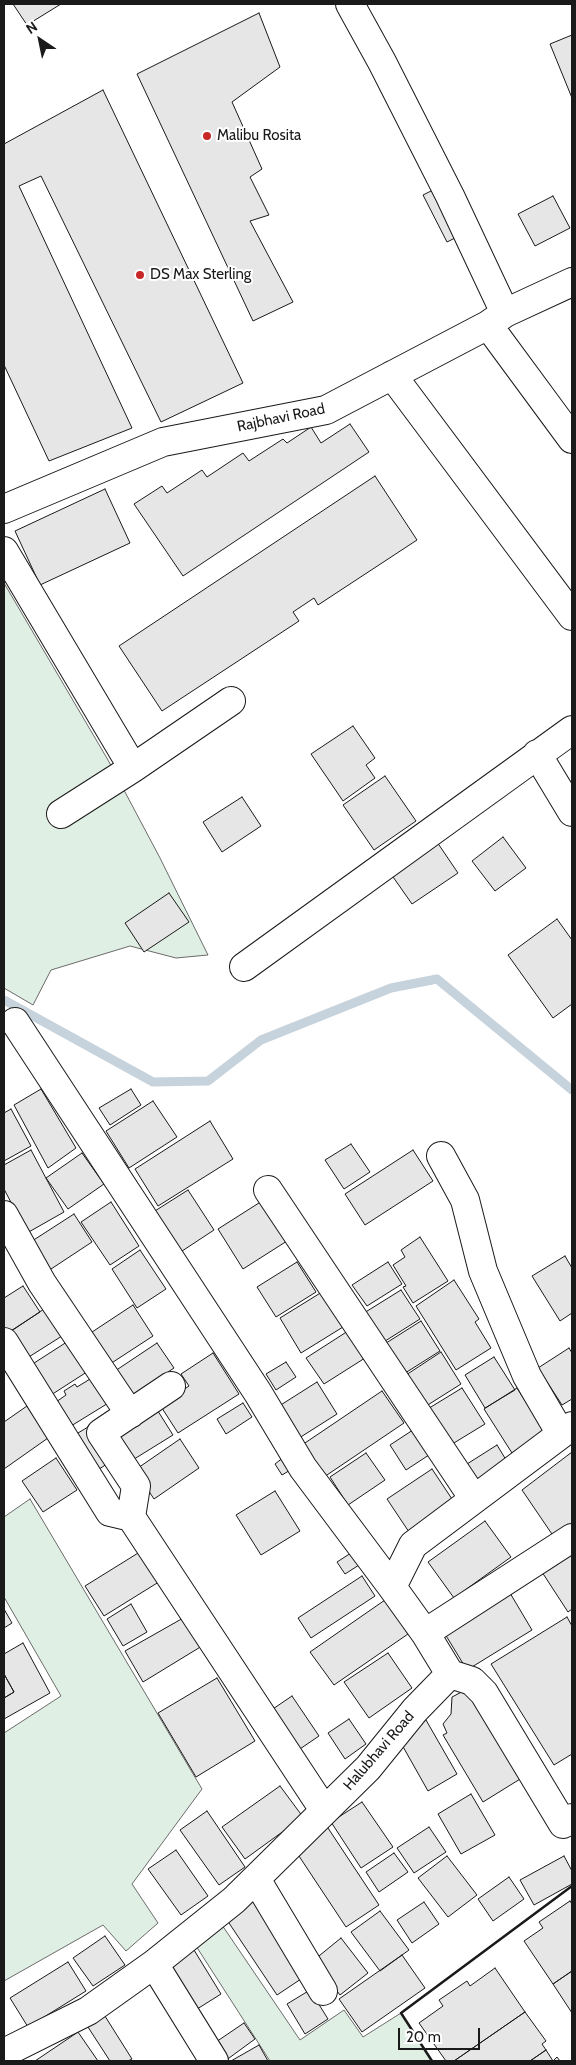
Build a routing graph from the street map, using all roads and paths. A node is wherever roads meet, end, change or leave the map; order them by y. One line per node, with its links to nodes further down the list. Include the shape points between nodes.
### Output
1 (350, 4): 3 (street, via 450,196)
2 (572, 282): 3 (street, Rajbhavi Road)
3 (497, 319): 4 (street, Rajbhavi Road); 5 (street)
4 (392, 375): 6 (street, Rajbhavi Road, via 326,410 163,442); 8 (street)
5 (572, 439)
6 (4, 510)
7 (4, 551): 12 (street)
8 (572, 616)
9 (231, 701): 12 (street)
10 (572, 730): 11 (street)
11 (537, 754): 13 (street); 15 (street)
12 (133, 768): 14 (street)
13 (572, 812)
14 (61, 814)
15 (244, 967)
16 (15, 1022): 27 (street, via 303,1468)
17 (441, 1156): 23 (street, via 465,1200 483,1271 528,1376)
18 (268, 1190): 24 (street)
19 (4, 1215): 22 (street, via 42,1283)
20 (4, 1342): 25 (street, via 110,1512)
21 (171, 1386): 22 (street)
22 (130, 1414): 25 (street, via 101,1433 136,1486)
23 (567, 1430): 24 (street)
24 (474, 1499): 27 (street, via 413,1545)
25 (131, 1517): 30 (street)
26 (572, 1538): 28 (street)
27 (392, 1587): 28 (street)
28 (425, 1633): 29 (street)
29 (450, 1674): 30 (street, Halubhavi Road, via 414,1710 368,1768); 31 (street, via 472,1681 484,1693 563,1824)
30 (324, 1810): 32 (street, Halubhavi Road)
31 (572, 1818)
32 (256, 1879): 33 (street, Halubhavi Road); 34 (street)
33 (154, 1964): 35 (street, Halubhavi Road, via 88,2011); 36 (street)
34 (323, 1991)
35 (4, 2054)
36 (214, 2061)

